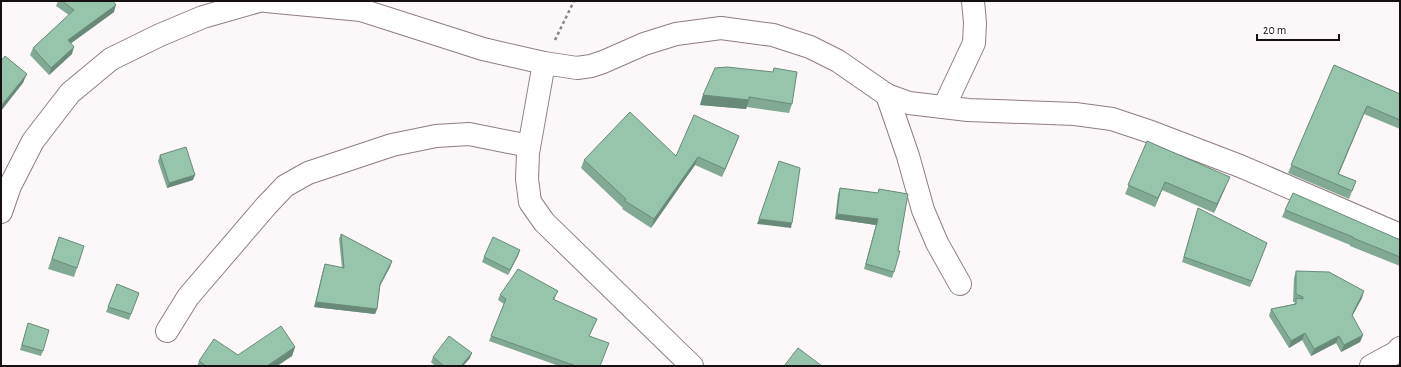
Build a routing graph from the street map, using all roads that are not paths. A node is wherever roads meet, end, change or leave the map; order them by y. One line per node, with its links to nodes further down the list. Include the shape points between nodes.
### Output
1 (259, 1): 8 (street, via 203,17 160,35 112,59 70,93 33,141 10,186)
2 (266, 1): 4 (street, via 361,10 483,49)
3 (973, 1): 6 (street, via 976,23 974,43)
4 (544, 63): 5 (street, via 577,68 591,66 676,34 721,28 773,35 810,47 838,61); 7 (street)
5 (887, 95): 6 (street, via 909,103); 10 (street, via 923,210 937,243)
6 (944, 107): 9 (street, via 1075,114 1112,119 1240,166)
7 (529, 146): 11 (street, via 469,134 436,136 392,145 308,173 285,186 266,206 188,297); 13 (street, via 527,179 530,202 544,222)
8 (1, 212)
9 (1400, 234)
10 (960, 284)
11 (167, 330)
12 (1400, 348): 14 (street)
13 (692, 366)
14 (1371, 366)

